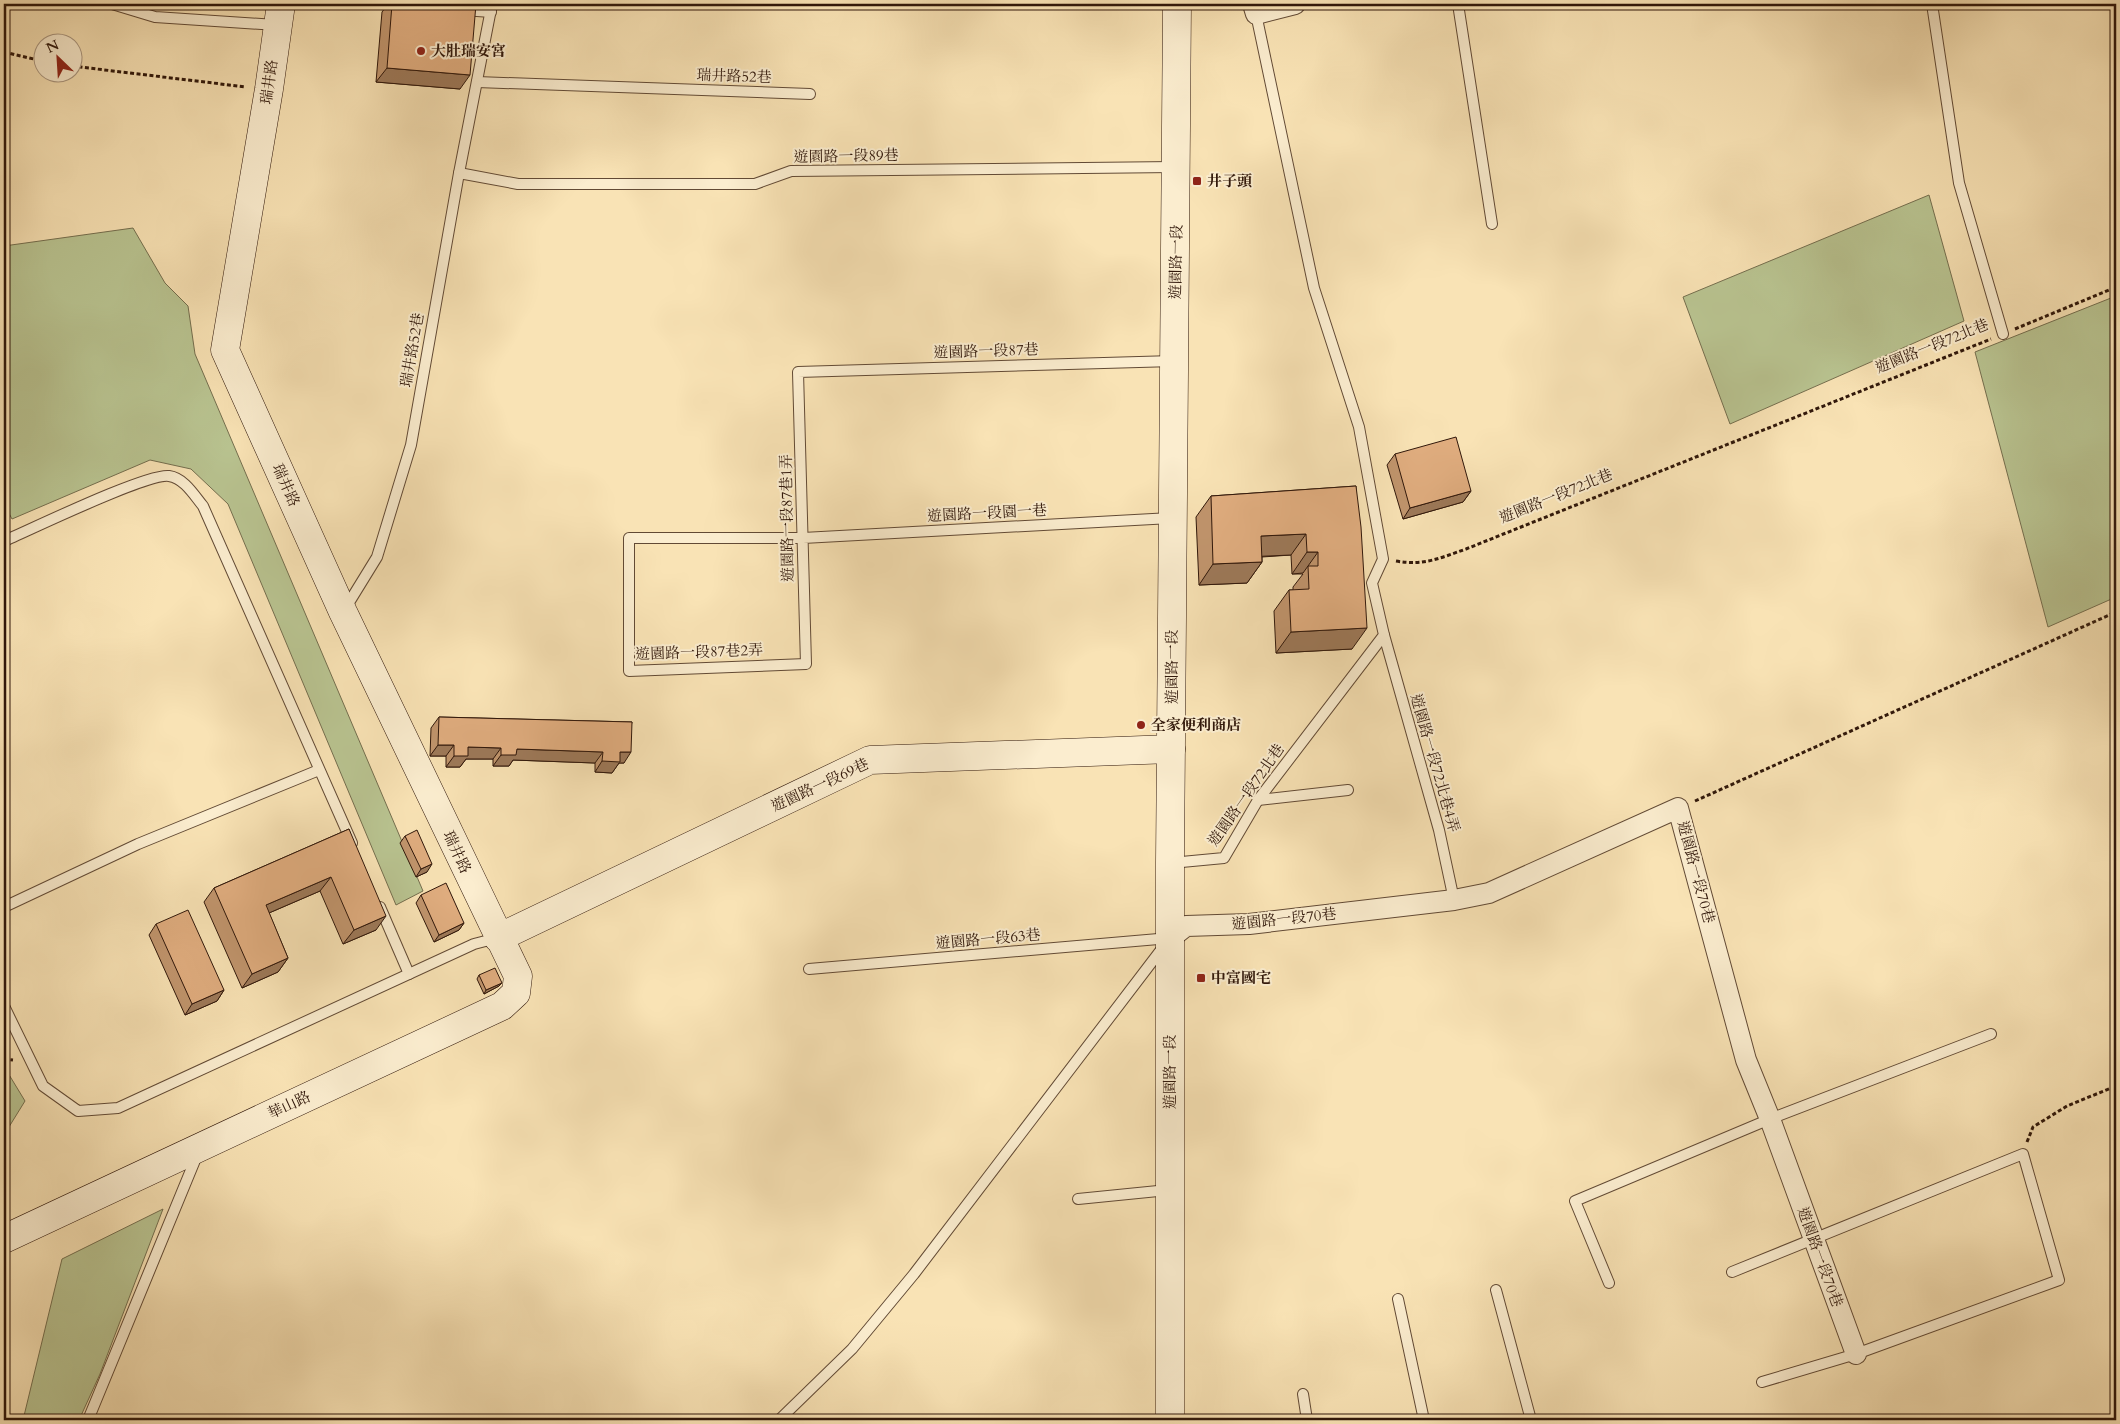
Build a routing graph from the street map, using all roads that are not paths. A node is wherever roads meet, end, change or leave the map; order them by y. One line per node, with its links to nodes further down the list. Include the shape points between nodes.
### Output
1 (112, 4): 11 (lane, via 155,17)
2 (380, 4): 7 (lane)
3 (1177, 4): 14 (street, 遊園路一段)
4 (1295, 4): 10 (street)
5 (1458, 4): 16 (lane)
6 (1932, 4): 17 (lane, via 1960,184)
7 (407, 6)
8 (491, 8): 9 (lane, 瑞井路52巷); 12 (lane, 瑞井路52巷)
9 (454, 9)
10 (1254, 9): 24 (lane, via 1314,288 1359,427 1383,559 1372,583)
11 (279, 15): 23 (street, 瑞井路, via 225,350)
12 (477, 82): 13 (lane, 瑞井路52巷); 15 (lane, 瑞井路52巷)
13 (810, 94)
14 (1177, 167): 15 (lane, 遊園路一段89巷, via 791,171 755,184 518,184); 18 (street, 遊園路一段)
15 (459, 173): 23 (lane, 瑞井路52巷, via 411,445 377,557)
16 (1492, 224)
17 (2003, 334)
18 (1175, 361): 19 (lane, 遊園路一段87巷); 20 (street, 遊園路一段)
19 (798, 372): 21 (lane, 遊園路一段87巷1弄)
20 (1173, 518): 21 (lane, 遊園路一段園一巷); 26 (street, 遊園路一段)
21 (803, 538): 25 (lane, 遊園路一段87巷1弄); 25 (lane, 遊園路一段87巷2弄, via 629,538 628,671)
22 (4, 541): 27 (lane, via 140,482 169,476 184,482 203,506)
23 (343, 612): 35 (street, 瑞井路)
24 (1384, 635): 29 (lane, 遊園路一段72北巷); 33 (lane, 遊園路一段72北巷4弄, via 1439,830)
25 (806, 664)
26 (1171, 749): 31 (street, 遊園路一段); 35 (street, 遊園路一段69巷, via 870,760)
27 (319, 770): 30 (lane); 34 (lane, via 138,844)
28 (1348, 790): 29 (lane)
29 (1258, 800): 31 (lane, 遊園路一段72北巷, via 1224,858)
30 (355, 850)
31 (1170, 863): 36 (street, 遊園路一段)
32 (374, 894): 38 (lane)
33 (1454, 900): 36 (street, 遊園路一段70巷, via 1249,924 1186,926); 41 (street, 遊園路一段70巷, via 1489,893 1678,808 1746,1060)
34 (4, 907)
35 (498, 938): 38 (lane, via 474,944); 42 (street, 華山路, via 518,976 516,993 502,1006)
36 (1170, 938): 37 (lane, 遊園路一段63巷); 43 (street, 遊園路一段); 55 (lane, via 914,1274 852,1349)
37 (809, 969)
38 (409, 974): 39 (lane, via 118,1108 78,1111 43,1086)
39 (4, 1006)
40 (1991, 1034): 41 (lane)
41 (1770, 1119): 45 (street, 遊園路一段70巷); 48 (lane, via 1574,1201)
42 (201, 1146): 46 (street, 華山路); 54 (lane)
43 (1169, 1190): 44 (lane); 56 (street, 遊園路一段)
44 (1078, 1199)
45 (1813, 1238): 47 (lane); 51 (street, 遊園路一段70巷); 51 (lane, via 2023,1154 2059,1280)
46 (4, 1239)
47 (1732, 1272)
48 (1609, 1283)
49 (1496, 1290): 59 (lane)
50 (1398, 1299): 58 (lane)
51 (1856, 1354): 52 (lane)
52 (1762, 1382)
53 (1303, 1394): 57 (lane)
54 (88, 1420)
55 (779, 1420)
56 (1170, 1420)
57 (1307, 1420)
58 (1424, 1420)
59 (1531, 1420)

